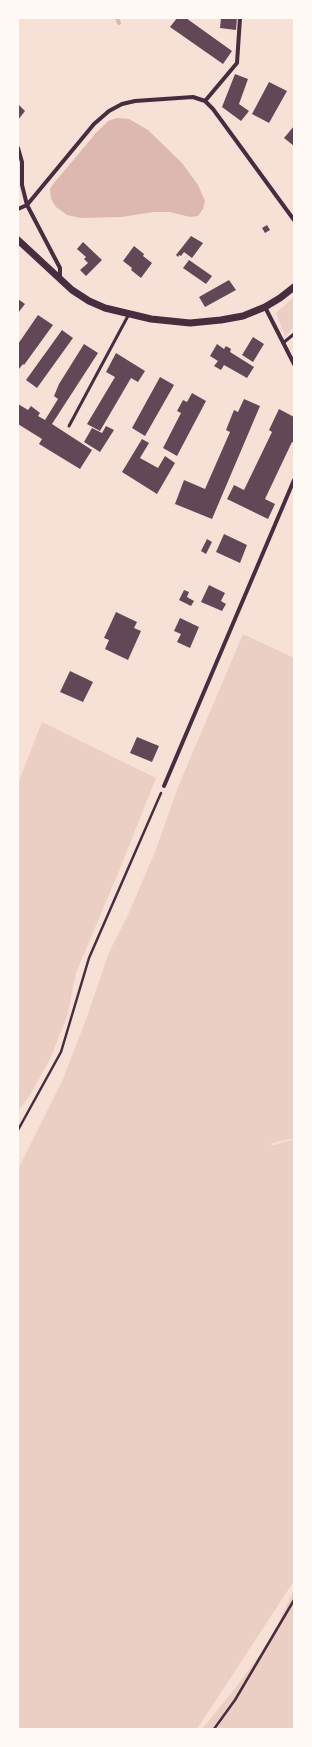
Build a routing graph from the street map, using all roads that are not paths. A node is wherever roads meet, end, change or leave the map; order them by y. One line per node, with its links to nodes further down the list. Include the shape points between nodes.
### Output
1 (240, 18): 2 (street, via 237,63)
2 (205, 101): 4 (street, via 193,97 135,101 109,111 94,124); 6 (street)
3 (18, 148): 4 (street)
4 (27, 205): 5 (street); 8 (street, via 60,268)
5 (18, 210)
6 (294, 220)
7 (18, 240): 8 (street)
8 (60, 280): 11 (street, via 89,301)
9 (294, 287): 10 (street)
10 (265, 307): 11 (street, via 243,316 190,323); 13 (street)
11 (129, 314): 15 (lane)
12 (294, 334): 13 (lane)
13 (283, 344): 14 (street)
14 (294, 364)
15 (69, 426)
16 (294, 480): 17 (street)
17 (164, 786)

